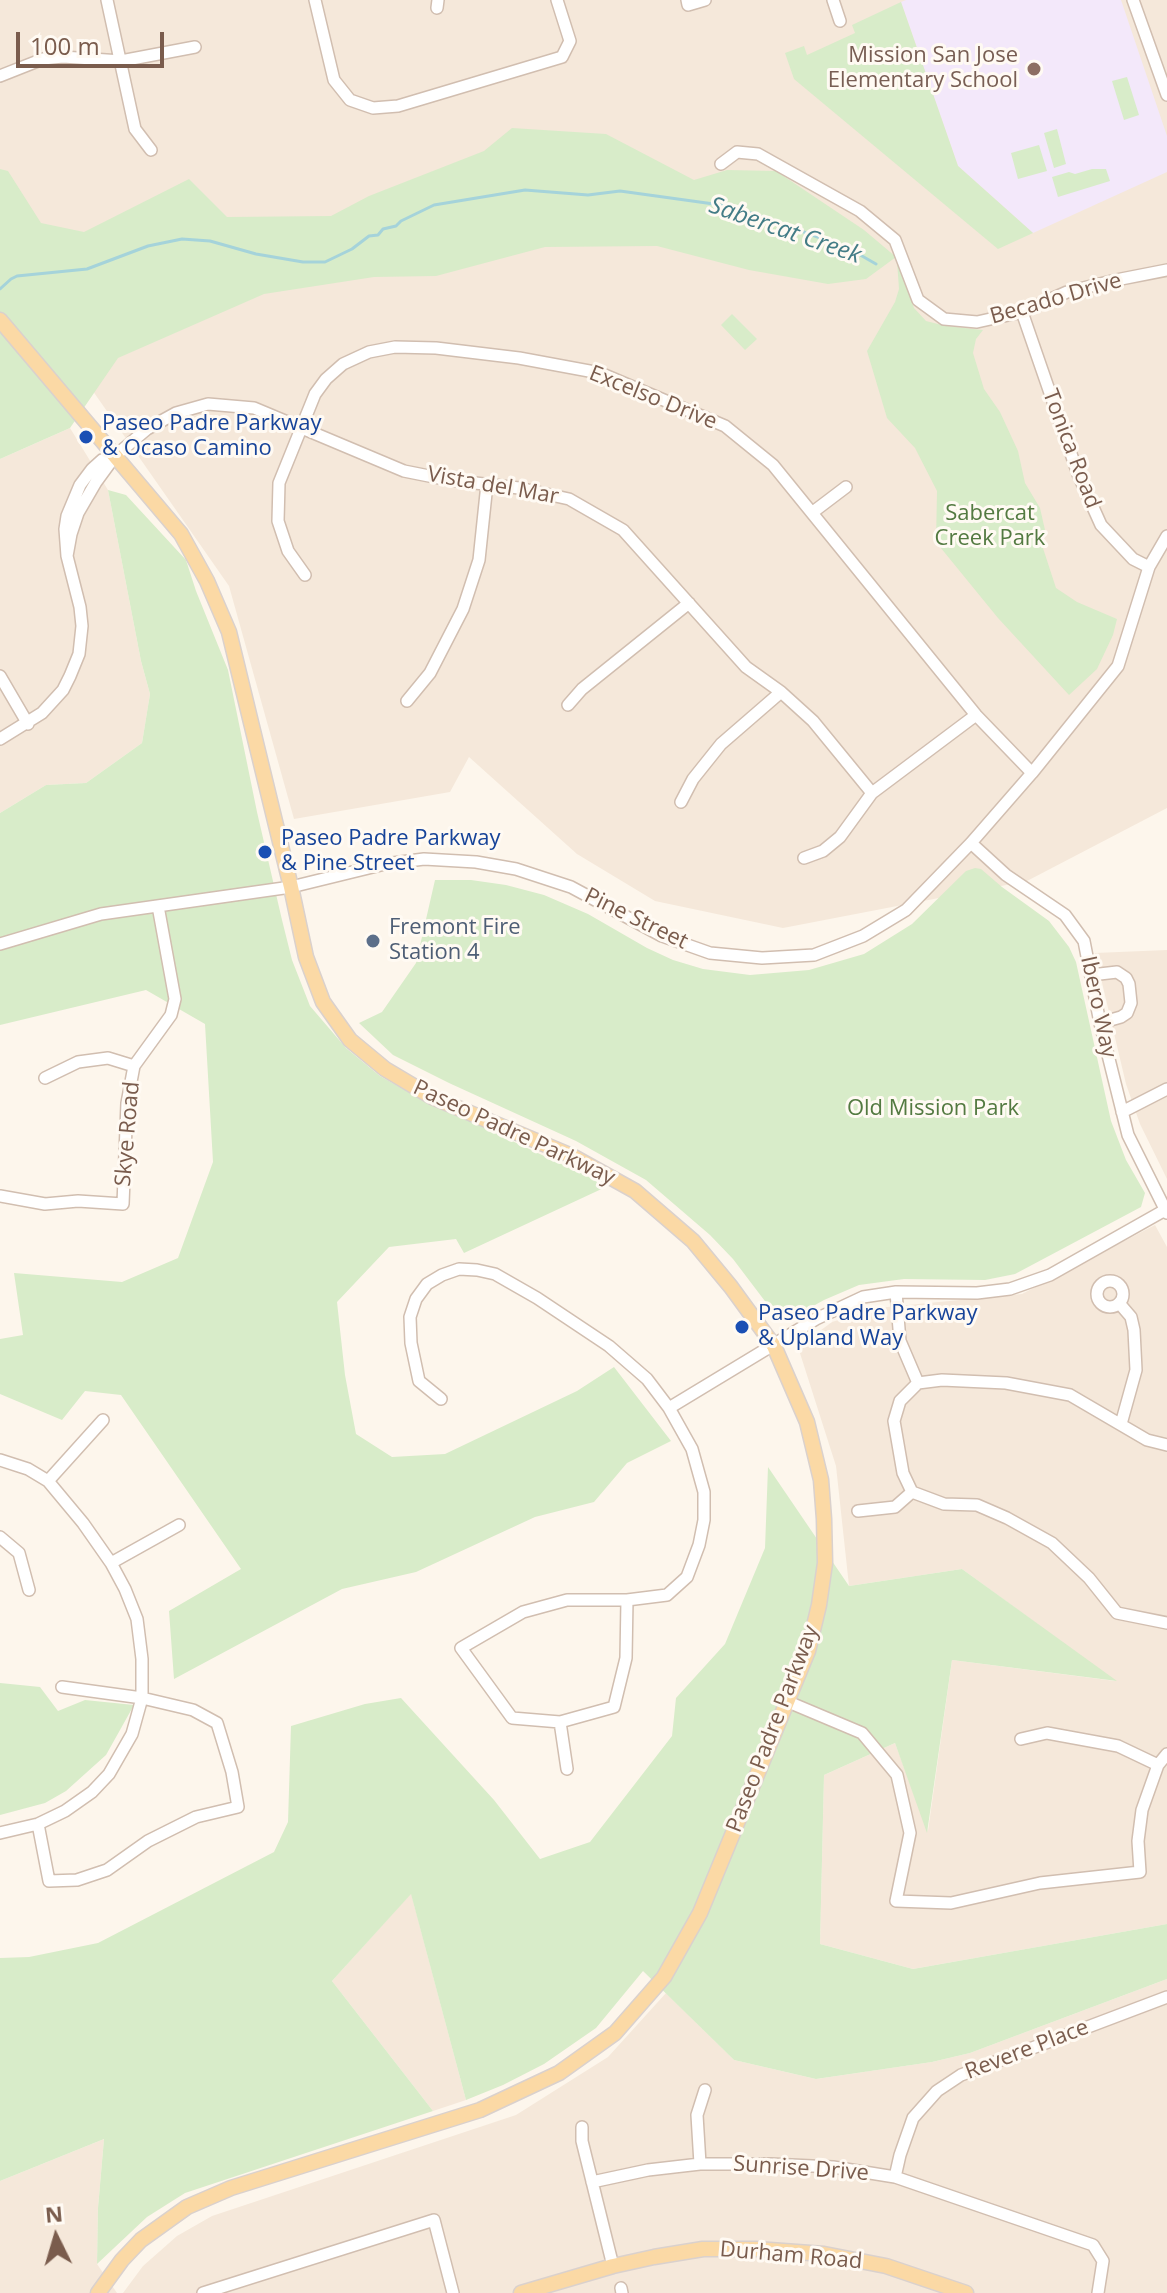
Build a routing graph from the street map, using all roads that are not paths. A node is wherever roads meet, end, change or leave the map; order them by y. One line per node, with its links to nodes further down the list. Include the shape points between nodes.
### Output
1 (107, 0): 10 (street)
2 (315, 0): 3 (street, via 334,80 350,100 373,108 398,106 562,57 570,41)
3 (557, 0)
4 (705, 0): 7 (street)
5 (833, 0): 8 (street)
6 (1133, 0): 12 (street)
7 (687, 3)
8 (840, 21)
9 (195, 47): 10 (street)
10 (121, 61): 11 (street, via 43,59); 13 (street, via 135,129)
11 (0, 76)
12 (1167, 95)
13 (151, 150)
14 (721, 164): 16 (street, Becado Drive, via 737,152 758,154 860,211 895,240 918,300 944,319 977,322)
15 (1167, 270): 16 (street, Becado Drive, via 1067,292)
16 (1022, 312): 24 (street, Tonica Road, via 1101,525 1133,559)
17 (0, 320): 19 (main road, Paseo Padre Parkway)
18 (302, 427): 19 (street, Vista del Mar, via 254,408 208,404 147,429); 20 (street, Vista del Mar, via 404,471); 22 (street, Excelso Drive, via 326,379 369,352 436,348 519,358 600,373 725,426 773,465); 25 (street, Excelso Drive, via 279,483 278,521 288,551)
19 (115, 456): 32 (street, Vista del Mar, via 92,469 72,502 65,529 80,607 79,654 63,690); 39 (main road, Paseo Padre Parkway, via 181,534 229,632)
20 (487, 484): 26 (street, Vista del Mar, via 569,499 623,530); 29 (street, via 479,560 463,609 430,673)
21 (846, 487): 22 (street)
22 (813, 512): 31 (street, Excelso Drive)
23 (1167, 536): 24 (street, Pine Street)
24 (1149, 567): 34 (street, Pine Street, via 1118,666)
25 (305, 575)
26 (689, 603): 28 (street, Vista del Mar, via 746,667); 30 (street)
27 (0, 676): 32 (street)
28 (781, 692): 35 (street, Vista del Mar, via 813,721); 36 (street, via 721,744)
29 (407, 701)
30 (568, 705)
31 (976, 715): 34 (street, Excelso Drive); 35 (street)
32 (28, 724): 33 (street, Vista del Mar)
33 (0, 739)
34 (1032, 773): 37 (street, Pine Street)
35 (872, 793): 38 (street, via 840,837)
36 (681, 802)
37 (971, 843): 39 (street, Pine Street, via 906,910 863,936 814,955 775,958 710,953 662,936 571,887 476,862 424,859 385,864); 42 (street, Ibero Way, via 1006,875 1065,915 1084,941)
38 (804, 858)
39 (291, 887): 40 (street, Pine Street); 52 (main road, Paseo Padre Parkway, via 306,957 323,1002 350,1040 432,1097 572,1156 635,1191 693,1241)
40 (158, 906): 41 (street, Pine Street, via 101,914); 44 (street, Skye Road, via 175,999 171,1015)
41 (0, 944)
42 (1091, 975): 43 (street, Ibero Way); 43 (street, via 1117,972 1129,984 1127,1013)
43 (1100, 1023): 47 (street, Ibero Way)
44 (134, 1066): 45 (street, via 108,1058 78,1062); 48 (street, Skye Road, via 127,1103 123,1204 45,1204)
45 (45, 1078)
46 (1167, 1089): 47 (street)
47 (1122, 1112): 49 (street, Ibero Way)
48 (0, 1196)
49 (1166, 1211): 50 (street, via 1050,1275 1010,1289)
50 (896, 1292): 52 (street, via 863,1297); 53 (street, via 900,1341)
51 (1119, 1303): 57 (street, via 1131,1317 1136,1370)
52 (774, 1346): 55 (street); 71 (main road, Paseo Padre Parkway, via 807,1422 824,1519 819,1605 808,1651)
53 (918, 1383): 57 (street, via 1006,1383 1070,1395); 61 (street, via 900,1401 894,1421 903,1473)
54 (441, 1399): 55 (street, via 419,1381 410,1317 427,1284 459,1269 495,1274 537,1298 609,1346 647,1379)
55 (669, 1408): 67 (street, via 692,1449 704,1492 699,1545 687,1577 667,1595)
56 (103, 1420): 60 (street)
57 (1121, 1424): 58 (street)
58 (1167, 1445)
59 (0, 1460): 60 (street)
60 (48, 1481): 65 (street)
61 (912, 1492): 62 (street, via 895,1507); 68 (street, via 944,1504 977,1505 1007,1518 1052,1543 1117,1613)
62 (858, 1511)
63 (179, 1525): 65 (street)
64 (0, 1537): 66 (street, via 19,1553)
65 (111, 1563): 70 (street, via 137,1619)
66 (29, 1590)
67 (627, 1600): 72 (street, via 626,1658 614,1707); 72 (street, via 567,1600 523,1612 461,1648 512,1718)
68 (1167, 1623)
69 (62, 1687): 70 (street)
70 (142, 1698): 77 (street, via 132,1734 109,1774 92,1792); 77 (street, via 193,1710 217,1723 238,1807 196,1817 107,1870 77,1880 49,1881)
71 (786, 1701): 75 (street, via 862,1733 897,1775 910,1833 896,1901 951,1903 1040,1883 1140,1872 1142,1810); 87 (main road, Paseo Padre Parkway, via 700,1913 664,1977 615,2033 559,2073 480,2110 231,2188 187,2207 141,2240)
72 (560, 1722): 76 (street)
73 (1021, 1739): 75 (street, via 1047,1733 1118,1746)
74 (1167, 1754): 75 (street)
75 (1158, 1765)
76 (567, 1769)
77 (38, 1824): 78 (street)
78 (0, 1833)
79 (1167, 1997): 83 (street, Revere Place, via 961,2075 937,2091 913,2118)
80 (705, 2090): 82 (street, via 697,2115)
81 (582, 2127): 84 (street)
82 (700, 2164): 83 (street, Sunrise Drive, via 833,2167); 84 (street, Sunrise Drive)
83 (895, 2177): 91 (street, Sunrise Drive, via 1093,2245 1103,2261)
84 (592, 2182): 85 (street)
85 (613, 2266): 86 (main road, Durham Road, via 703,2249 824,2254 886,2266); 90 (main road, Durham Road)
86 (963, 2292)
87 (98, 2293)
88 (203, 2293): 89 (street, via 434,2220)
89 (453, 2293)
90 (521, 2293)
91 (1098, 2293)

